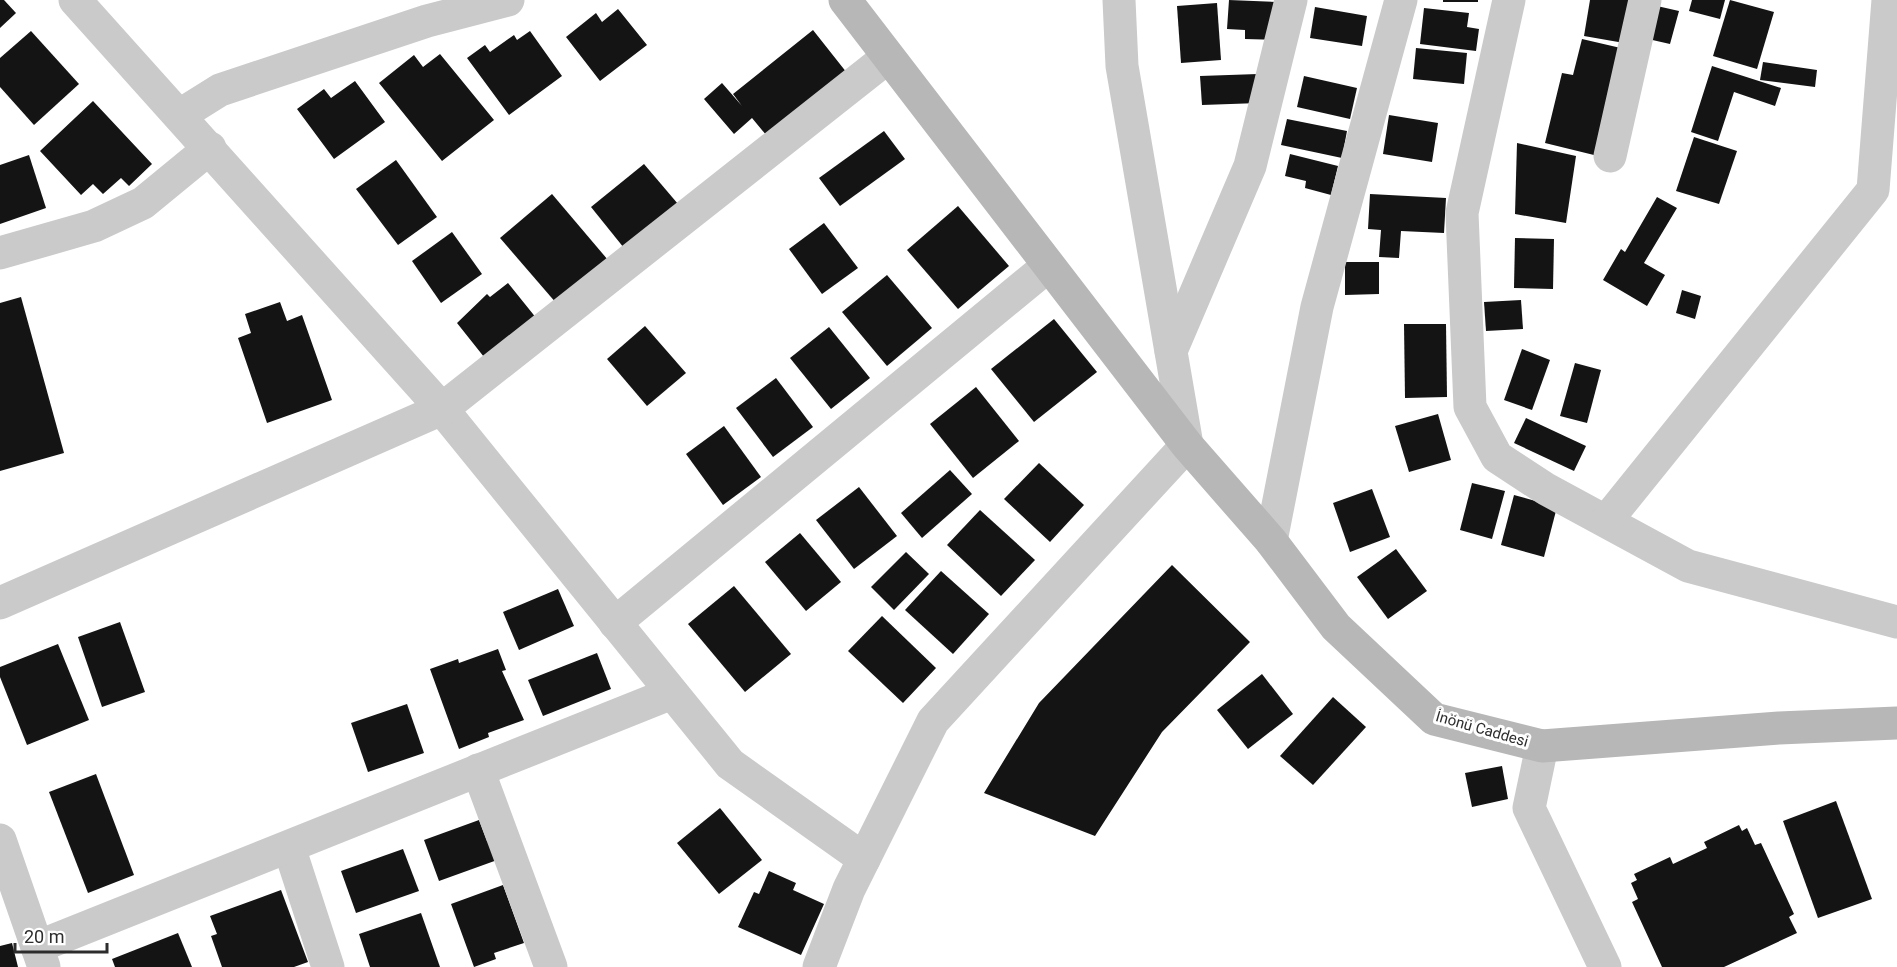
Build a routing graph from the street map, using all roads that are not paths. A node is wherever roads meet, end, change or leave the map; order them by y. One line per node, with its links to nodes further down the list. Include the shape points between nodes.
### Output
1 (508, 0): 11 (street, via 427,21 220,90)
2 (844, 0): 10 (main road, İnönü Caddesi)
3 (1119, 0): 16 (street, via 1122,66)
4 (1291, 0): 16 (street, via 1250,166)
5 (1401, 0): 20 (street, via 1317,307)
6 (1509, 0): 19 (street, via 1462,213 1470,407 1497,457 1546,489)
7 (1645, 0): 13 (street)
8 (1888, 0): 19 (street, via 1873,190)
9 (86, 3): 11 (street)
10 (888, 57): 15 (main road, İnönü Caddesi); 17 (street)
11 (180, 115): 12 (street)
12 (210, 148): 14 (street, via 143,203 94,226); 17 (street)
13 (1610, 156)
14 (0, 253)
15 (1048, 266): 18 (main road, İnönü Caddesi); 23 (street)
16 (1171, 351): 18 (street)
17 (442, 409): 21 (street); 23 (street)
18 (1187, 446): 20 (main road, İnönü Caddesi); 30 (street, via 933,721)
19 (1607, 520): 22 (street, via 1688,566)
20 (1271, 541): 26 (main road, İnönü Caddesi, via 1336,627 1434,719)
21 (0, 603)
22 (1897, 622)
23 (615, 623): 24 (street)
24 (672, 693): 27 (street); 30 (street, via 730,764)
25 (1897, 723): 26 (main road, İnönü Caddesi)
26 (1542, 746): 35 (street, via 1529,808)
27 (478, 770): 29 (street); 33 (street)
28 (0, 840): 31 (street)
29 (289, 847): 31 (street); 32 (street)
30 (864, 859): 34 (street)
31 (41, 957)
32 (328, 967)
33 (550, 967)
34 (819, 967)
35 (1605, 967)

